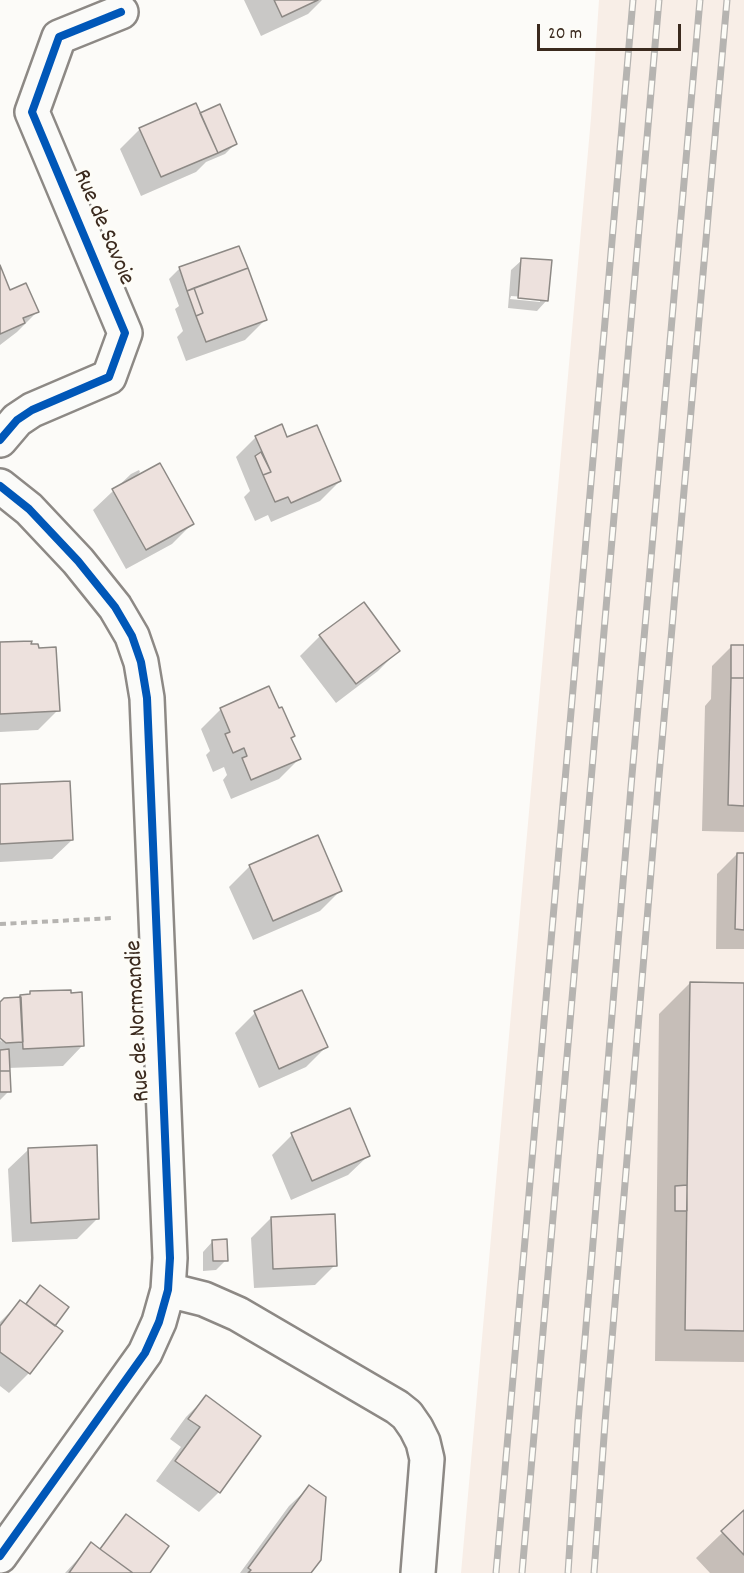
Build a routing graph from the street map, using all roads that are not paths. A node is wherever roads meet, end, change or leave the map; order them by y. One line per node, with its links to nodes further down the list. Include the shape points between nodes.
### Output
1 (121, 12): 2 (street, Rue de Savoie, via 59,37 32,112 125,333 109,377 32,410)
2 (0, 440)
3 (0, 486): 4 (street, Rue de Normandie, via 29,509 115,607 141,662 147,698 169,1223)
4 (168, 1290): 5 (street, Rue de Normandie, via 145,1353); 6 (street, via 204,1299 238,1314 407,1416 423,1443 427,1459)
5 (0, 1556)
6 (418, 1573)

